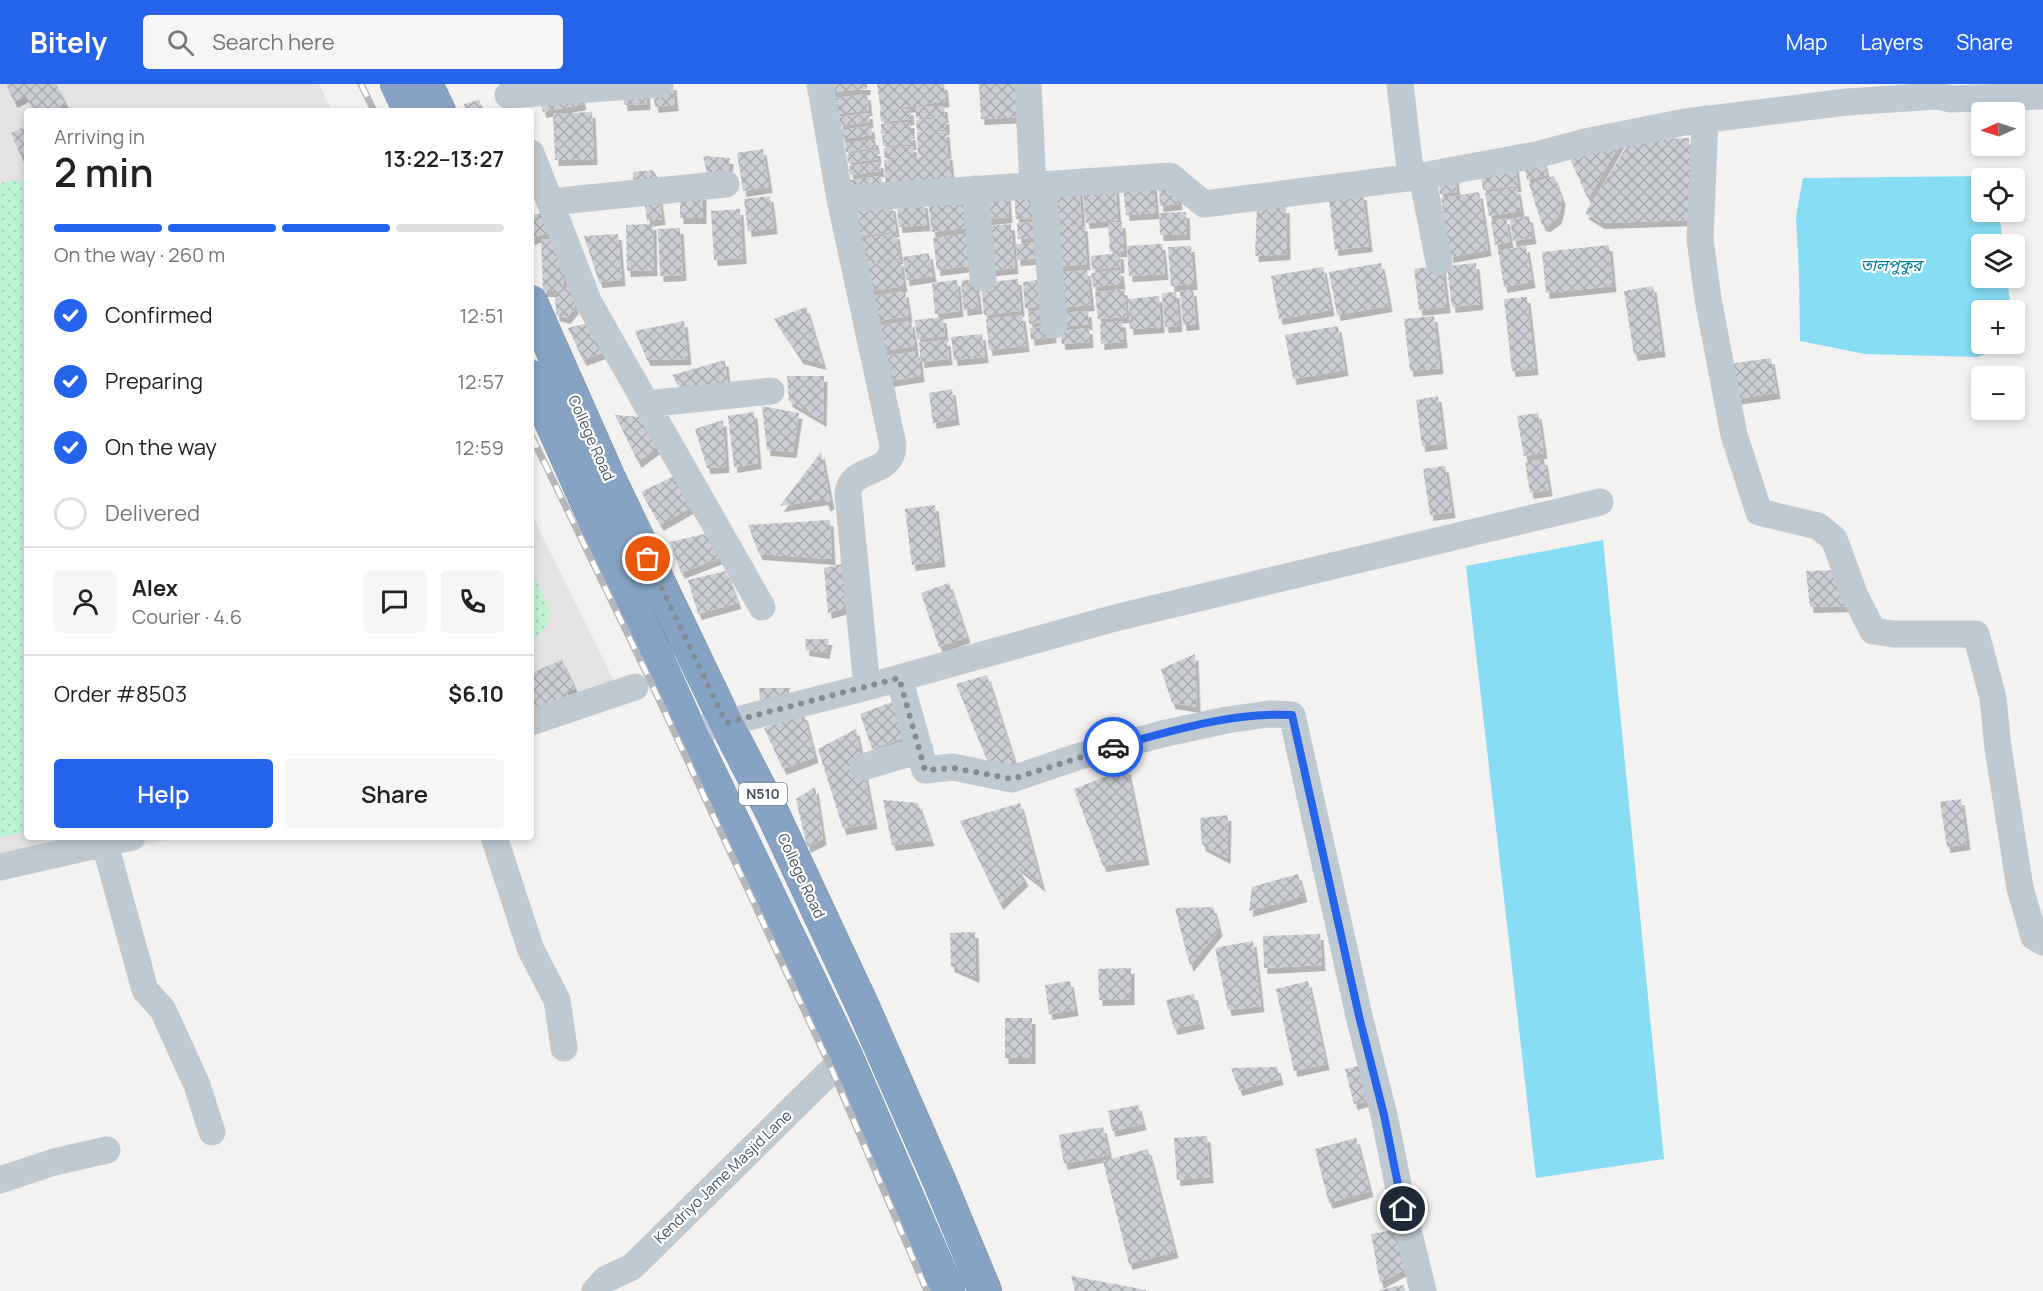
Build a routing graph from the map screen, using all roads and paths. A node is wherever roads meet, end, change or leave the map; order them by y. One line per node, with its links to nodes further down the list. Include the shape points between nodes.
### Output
1 (397, 84): 9 (highway)
2 (426, 84): 10 (highway)
3 (659, 84): 8 (street)
4 (820, 84): 17 (street)
5 (1028, 84): 15 (street)
6 (1400, 84): 13 (street)
7 (2043, 96): 11 (street, via 1937,96 1847,102)
8 (509, 97)
9 (409, 108)
10 (438, 108)
11 (1705, 120): 13 (street); 40 (street, via 1700,239 1708,299 1734,435 1759,512 1818,526 1834,539 1855,596 1874,631 1976,634 1993,698 2020,888 2034,937)
12 (534, 161): 18 (street)
13 (1416, 177): 15 (street, via 1204,204 1170,176); 19 (street)
14 (726, 184): 18 (street)
15 (1038, 185): 16 (street); 22 (street)
16 (975, 189): 17 (street); 20 (street)
17 (840, 199): 30 (street, via 893,445 888,462 854,480 848,494)
18 (550, 202): 25 (street, via 589,303)
19 (1439, 262)
20 (983, 278)
21 (534, 309): 32 (highway, College Road / N510, via 608,476)
22 (1054, 325)
23 (534, 384): 33 (highway, College Road / N510)
24 (771, 391): 25 (street)
25 (646, 404): 27 (street)
26 (1600, 502): 28 (street, via 1115,618)
27 (762, 607)
28 (899, 678): 30 (street); 34 (street)
29 (635, 687): 31 (street)
30 (867, 687): 32 (street)
31 (534, 721)
32 (726, 723): 33 (street); 48 (highway, College Road / N510, via 864,1009)
33 (690, 732): 42 (highway, College Road / N510)
34 (920, 750): 35 (street); 49 (street, via 925,770 953,768 1012,779 1162,734 1227,720 1292,715)
35 (863, 767)
36 (120, 840): 38 (street)
37 (495, 840): 41 (street, via 531,950 557,1000)
38 (105, 844): 39 (street); 43 (street, via 146,990 163,1010 197,1085)
39 (0, 867)
40 (2043, 942)
41 (564, 1048)
42 (846, 1056): 46 (street, Kendriyo Jame Masjid Lane, via 632,1267 606,1279); 47 (highway, College Road / N510)
43 (212, 1132)
44 (107, 1150): 45 (street)
45 (0, 1180)
46 (595, 1291)
47 (948, 1291)
48 (985, 1291)
49 (1423, 1291)

